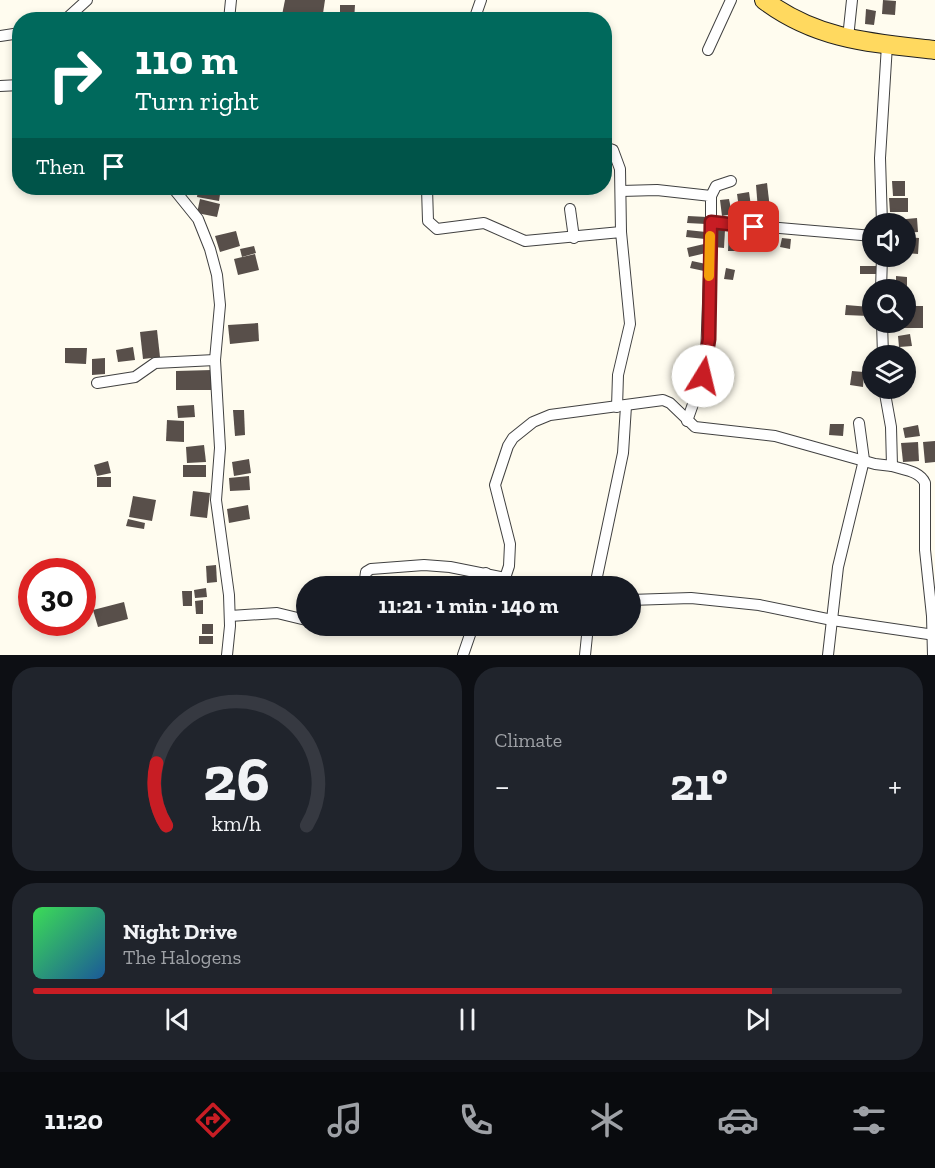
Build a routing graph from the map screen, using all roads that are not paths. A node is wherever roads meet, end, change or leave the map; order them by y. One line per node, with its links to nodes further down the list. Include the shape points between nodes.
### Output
1 (731, 0): 6 (street)
2 (765, 0): 4 (main road, via 794,21)
3 (852, 0): 4 (street)
4 (848, 38): 5 (main road)
5 (886, 45): 7 (main road); 15 (street, via 880,158)
6 (708, 50)
7 (935, 50)
8 (612, 150): 10 (street, via 618,159)
9 (732, 181): 13 (street, via 716,186)
10 (621, 191): 13 (street); 17 (street)
11 (179, 195): 20 (street, via 198,219 217,275 220,305)
12 (428, 195): 19 (street, via 428,221 437,229 484,223 525,241)
13 (711, 196): 16 (street)
14 (570, 209): 19 (street)
15 (882, 213)
16 (711, 222): 18 (street); 24 (street, via 706,357)
17 (621, 232): 19 (street); 23 (street, via 630,324 618,375)
18 (862, 236)
19 (574, 238)
20 (215, 360): 21 (street, via 155,363 135,377); 35 (street, via 220,448 216,500)
21 (97, 383)
22 (886, 399): 27 (street)
23 (622, 406): 24 (street, via 667,401); 32 (street, via 542,417 513,438 495,486 510,543); 33 (street, via 624,444)
24 (687, 421): 26 (street, via 710,430 775,436)
25 (859, 423): 26 (street)
26 (864, 460): 27 (street); 37 (street, via 838,567)
27 (892, 466): 38 (street, via 914,472 925,483)
28 (486, 573): 29 (street, via 424,565 378,567); 30 (street); 31 (street)
29 (365, 576)
30 (485, 576)
31 (492, 576)
32 (506, 576)
33 (597, 576)
34 (641, 600): 37 (street, via 759,604)
35 (230, 616): 36 (street, via 277,612); 41 (street)
36 (296, 617)
37 (832, 620): 38 (street); 44 (street)
38 (933, 635): 45 (street)
39 (470, 636): 42 (street)
40 (587, 636): 43 (street)
41 (227, 655)
42 (463, 655)
43 (585, 655)
44 (828, 655)
45 (933, 655)

